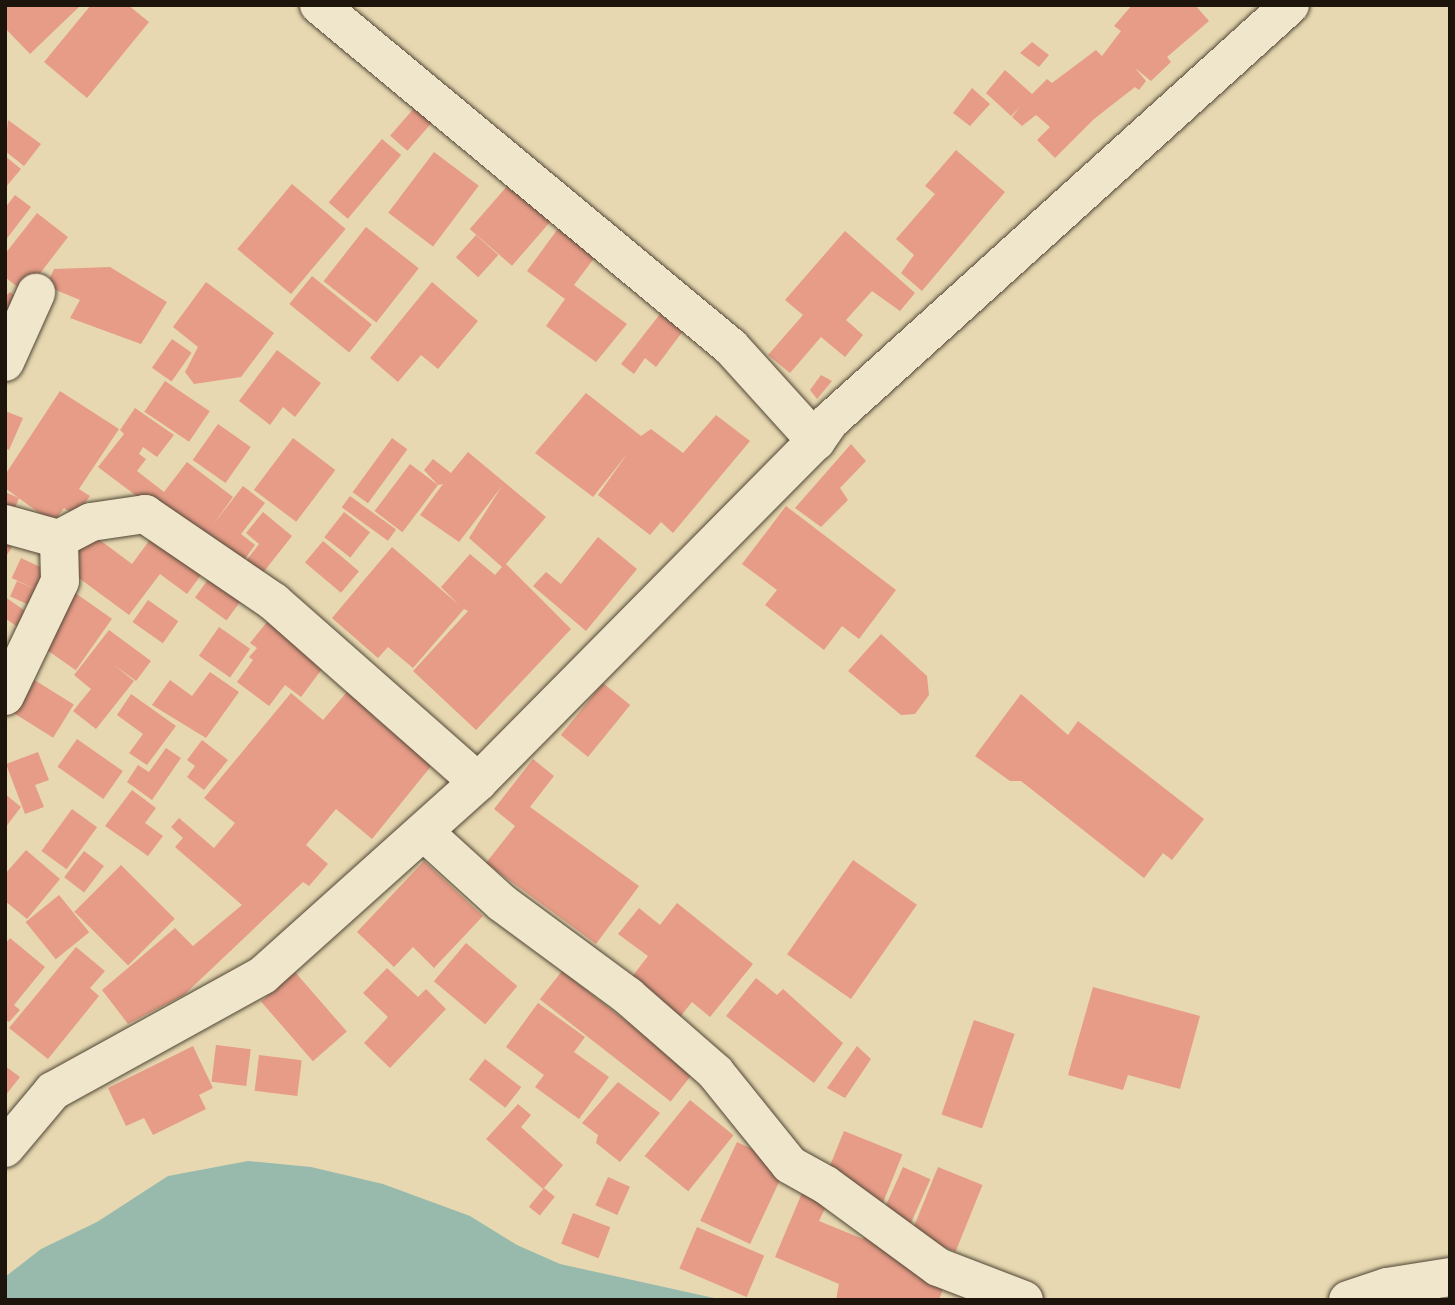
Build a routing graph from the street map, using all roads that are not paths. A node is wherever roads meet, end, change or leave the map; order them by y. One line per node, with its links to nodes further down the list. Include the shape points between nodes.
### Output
1 (319, 5): 5 (street, via 731,347)
2 (1290, 5): 5 (street, via 830,421)
3 (36, 293): 4 (street)
4 (5, 362)
5 (816, 441): 9 (street)
6 (5, 524): 7 (street)
7 (59, 539): 8 (street, via 60,581); 9 (street, via 91,522 145,514 182,535 274,602)
8 (5, 696)
9 (478, 782): 10 (street)
10 (424, 832): 11 (street, via 263,975 52,1091); 13 (street, via 502,903 628,996 715,1072 790,1165 826,1185 938,1267)
11 (6, 1145)
12 (1450, 1277): 14 (street, via 1387,1287)
13 (1024, 1300)
14 (1348, 1300)

